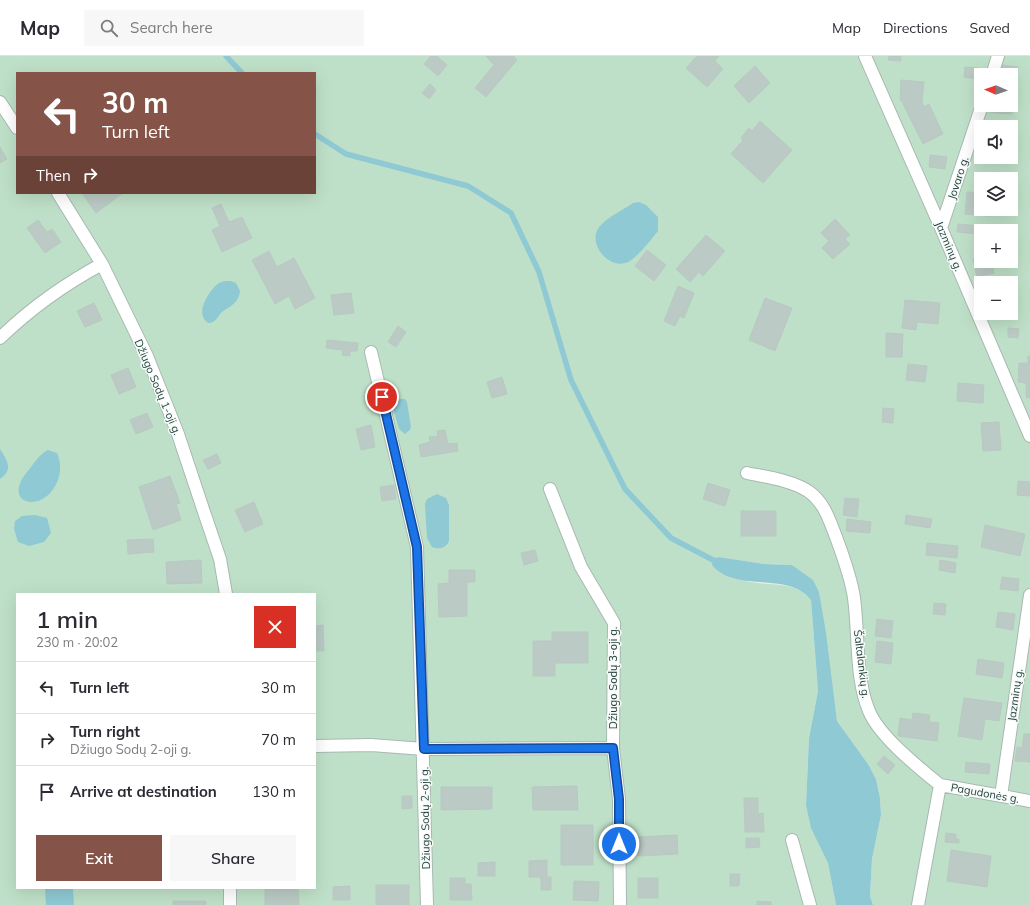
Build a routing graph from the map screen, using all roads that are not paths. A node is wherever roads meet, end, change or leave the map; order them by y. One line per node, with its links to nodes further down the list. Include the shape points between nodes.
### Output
1 (865, 56): 8 (street, Jazminų g.)
2 (998, 56): 3 (street)
3 (994, 68)
4 (0, 102): 6 (street)
5 (980, 112): 8 (street, Jovaro g.)
6 (16, 126)
7 (59, 194): 9 (street, Džiugo Sodų 1-oji g.)
8 (942, 228): 12 (street, Jazminų g.)
9 (102, 264): 10 (street, via 69,281); 15 (street, Džiugo Sodų 1-oji g., via 147,356 178,434 220,559)
10 (0, 338)
11 (371, 352): 19 (street, Džiugo Sodų 2-oji g., via 417,547)
12 (1030, 436)
13 (747, 473): 20 (street, Šaltalankių g., via 785,482 808,491 822,504 844,561 854,596 863,691 869,713 879,728 910,760)
14 (550, 489): 18 (street, Džiugo Sodų 3-oji g., via 581,567 614,623)
15 (226, 593)
16 (1030, 595): 21 (street, Jazminų g.)
17 (316, 746): 19 (street)
18 (613, 748): 19 (street); 27 (street, Džiugo Sodų 3-oji g., via 619,799)
19 (424, 749): 26 (street, Džiugo Sodų 2-oji g.)
20 (940, 785): 21 (street, Pagudonės g.); 29 (street)
21 (1000, 796): 22 (street, Pagudonės g.)
22 (1030, 801)
23 (792, 840): 28 (street)
24 (230, 889): 25 (street)
25 (230, 905)
26 (427, 905)
27 (620, 905)
28 (810, 905)
29 (918, 905)

